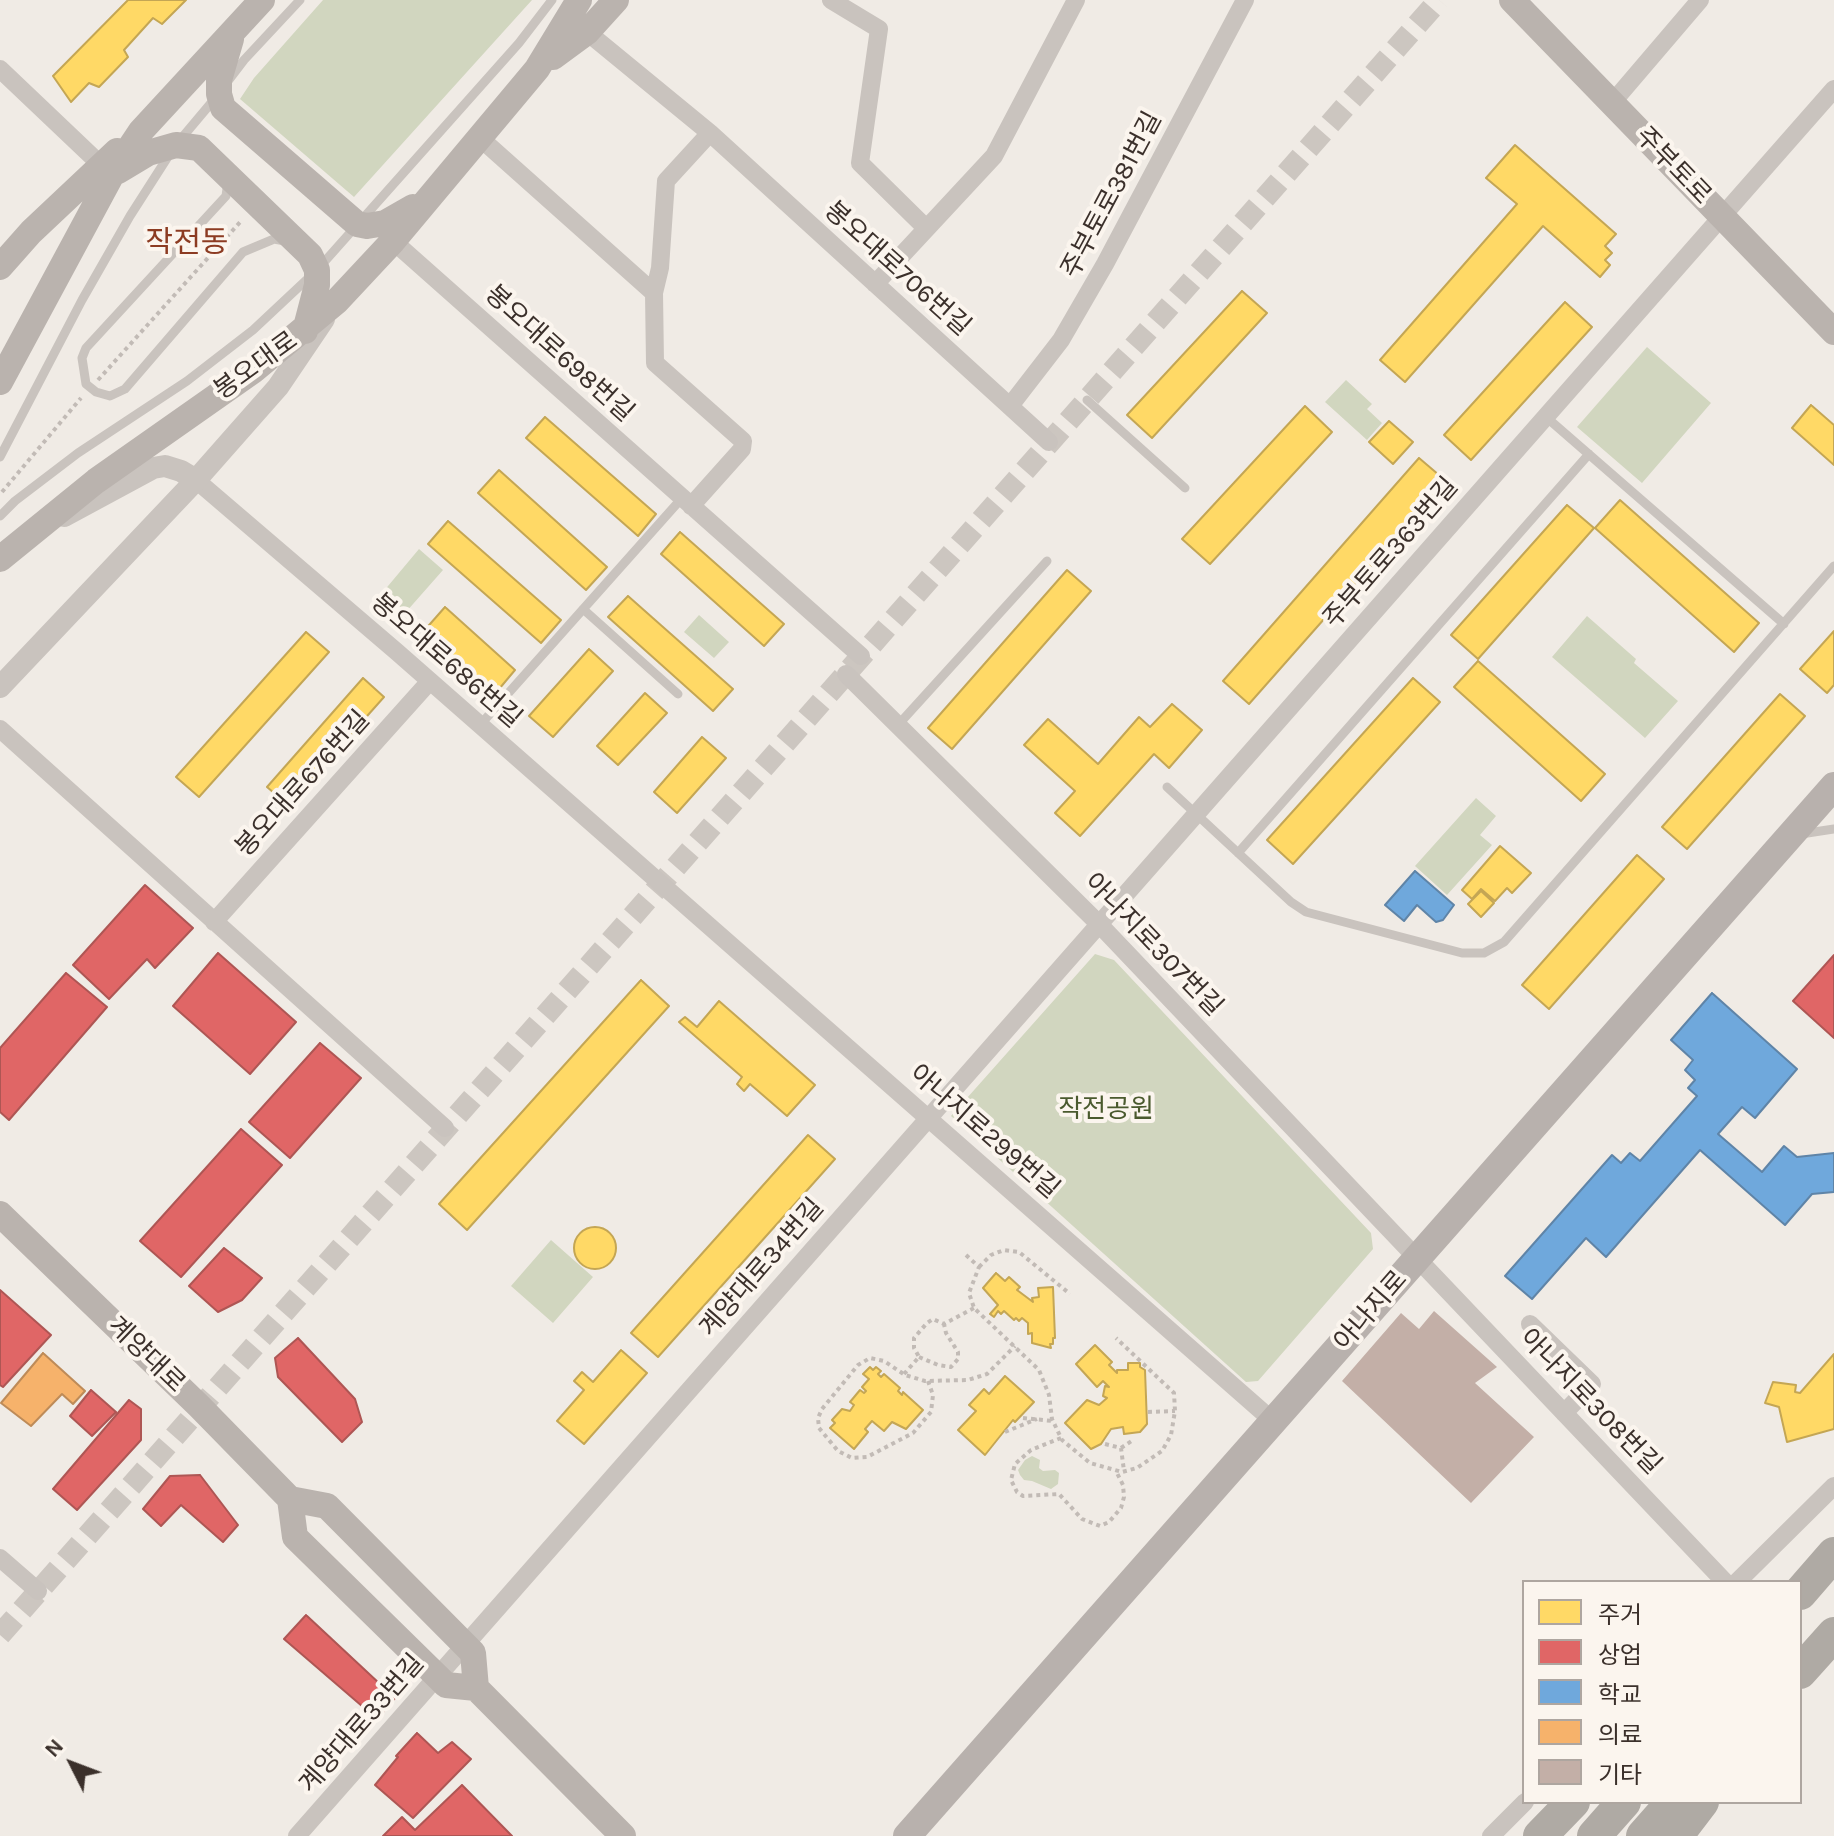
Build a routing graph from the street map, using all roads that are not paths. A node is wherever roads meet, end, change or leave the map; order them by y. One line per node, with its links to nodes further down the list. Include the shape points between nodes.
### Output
1 (262, 0): 12 (main road)
2 (300, 0): 16 (lane)
3 (552, 0): 25 (lane)
4 (579, 0): 14 (main road, 봉오대로)
5 (616, 0): 11 (main road)
6 (831, 0): 26 (street, via 879,29 860,163)
7 (1076, 0): 26 (street, via 994,156)
8 (1245, 0): 38 (street, 주부토로381번길, via 1105,264 1061,340)
9 (1512, 0): 17 (main road, 주부토로)
10 (1700, 0): 17 (street)
11 (587, 32): 14 (main road); 18 (street, 봉오대로706번길)
12 (232, 34): 16 (main road); 21 (main road)
13 (0, 69): 21 (street)
14 (537, 69): 19 (main road, 봉오대로)
15 (1834, 89): 24 (street, 주부토로363번길)
16 (219, 94): 20 (lane); 25 (main road, via 223,108)
17 (1612, 103): 24 (main road, 주부토로)
18 (710, 133): 31 (street, 봉오대로706번길); 32 (street, via 666,181)
19 (479, 137): 23 (main road, 봉오대로); 32 (street)
20 (176, 145): 21 (main road); 22 (main road, via 199,148); 42 (lane, via 82,300)
21 (106, 170): 29 (main road, via 31,232); 36 (main road)
22 (228, 176): 28 (main road); 28 (lane, via 226,196 86,348 82,371 90,388 110,396 125,389 243,252 274,239)
23 (426, 199): 25 (main road, via 385,223); 27 (main road, 봉오대로)
24 (1722, 216): 35 (main road, 주부토로); 39 (street, 주부토로363번길)
25 (357, 224): 30 (lane)
26 (926, 228): 31 (street)
27 (393, 241): 33 (main road, 봉오대로); 45 (street, 봉오대로698번길)
28 (300, 244): 30 (main road)
29 (0, 267)
30 (317, 270): 34 (main road); 46 (lane, via 253,330 78,453)
31 (875, 284): 38 (street, 봉오대로706번길)
32 (654, 293): 45 (street, via 655,363 743,441 742,449)
33 (336, 302): 34 (main road, 봉오대로); 43 (street, via 278,387)
34 (305, 331): 47 (main road, 봉오대로)
35 (1834, 332)
36 (0, 382)
37 (1087, 400): 44 (lane)
38 (1010, 406): 40 (street, 봉오대로706번길)
39 (1546, 417): 41 (lane); 63 (street, 주부토로363번길)
40 (1049, 442)
41 (1589, 454): 52 (lane); 66 (lane)
42 (0, 457)
43 (196, 480): 47 (street, via 165,466 153,468); 55 (street, 봉오대로686번길); 56 (street)
44 (1185, 488)
45 (686, 502): 51 (lane); 53 (street, 봉오대로698번길)
46 (0, 516)
47 (24, 537): 48 (main road, 봉오대로)
48 (0, 559)
49 (1047, 561): 59 (lane)
50 (1834, 566): 52 (lane)
51 (583, 609): 57 (lane); 58 (lane)
52 (1784, 624): 66 (lane, via 1504,942 1484,953 1462,953 1306,912)
53 (861, 656)
54 (846, 674): 59 (street, 아나지로307번길)
55 (430, 681): 58 (street, 봉오대로686번길); 68 (street, 봉오대로676번길)
56 (0, 687)
57 (678, 694)
58 (480, 725): 67 (street, 봉오대로686번길)
59 (898, 725): 69 (street, 아나지로307번길)
60 (0, 729): 68 (street)
61 (1834, 786): 65 (main road, 아나지로)
62 (1167, 787): 63 (lane)
63 (1196, 814): 66 (lane); 69 (street, 주부토로363번길)
64 (1834, 829): 65 (lane)
65 (1790, 836): 73 (main road, 아나지로)
66 (1238, 853)
67 (661, 883): 70 (street, 아나지로299번길)
68 (214, 922): 71 (street)
69 (1099, 924): 70 (street, 계양대로34번길); 73 (street, 아나지로307번길)
70 (928, 1118): 76 (street, 아나지로299번길); 86 (street, 계양대로34번길)
71 (445, 1128)
72 (0, 1214): 78 (main road, 계양대로)
73 (1417, 1258): 75 (street, 아나지로308번길); 76 (main road, 아나지로)
74 (1530, 1324): 75 (street, via 1592,1384)
75 (1564, 1413): 81 (street, 아나지로308번길)
76 (1273, 1421): 97 (main road, 아나지로)
77 (1834, 1486): 82 (street)
78 (290, 1499): 86 (main road, via 327,1506); 88 (main road, via 295,1537)
79 (1834, 1554): 84 (highway)
80 (0, 1558): 83 (street)
81 (1723, 1580)
82 (1739, 1580)
83 (38, 1591)
84 (1802, 1591)
85 (1834, 1634): 87 (highway)
86 (465, 1646): 88 (street, 계양대로33번길); 89 (main road, via 473,1653)
87 (1802, 1671)
88 (437, 1677): 89 (main road, via 446,1685); 95 (street, 계양대로33번길)
89 (476, 1688): 96 (main road)
90 (1523, 1804): 98 (street)
91 (1571, 1804): 99 (highway)
92 (1622, 1804): 100 (highway)
93 (1671, 1804): 101 (highway)
94 (1700, 1804): 102 (highway)
95 (297, 1836)
96 (623, 1836)
97 (907, 1836)
98 (1491, 1836)
99 (1540, 1836)
100 (1594, 1836)
101 (1643, 1836)
102 (1676, 1836)

